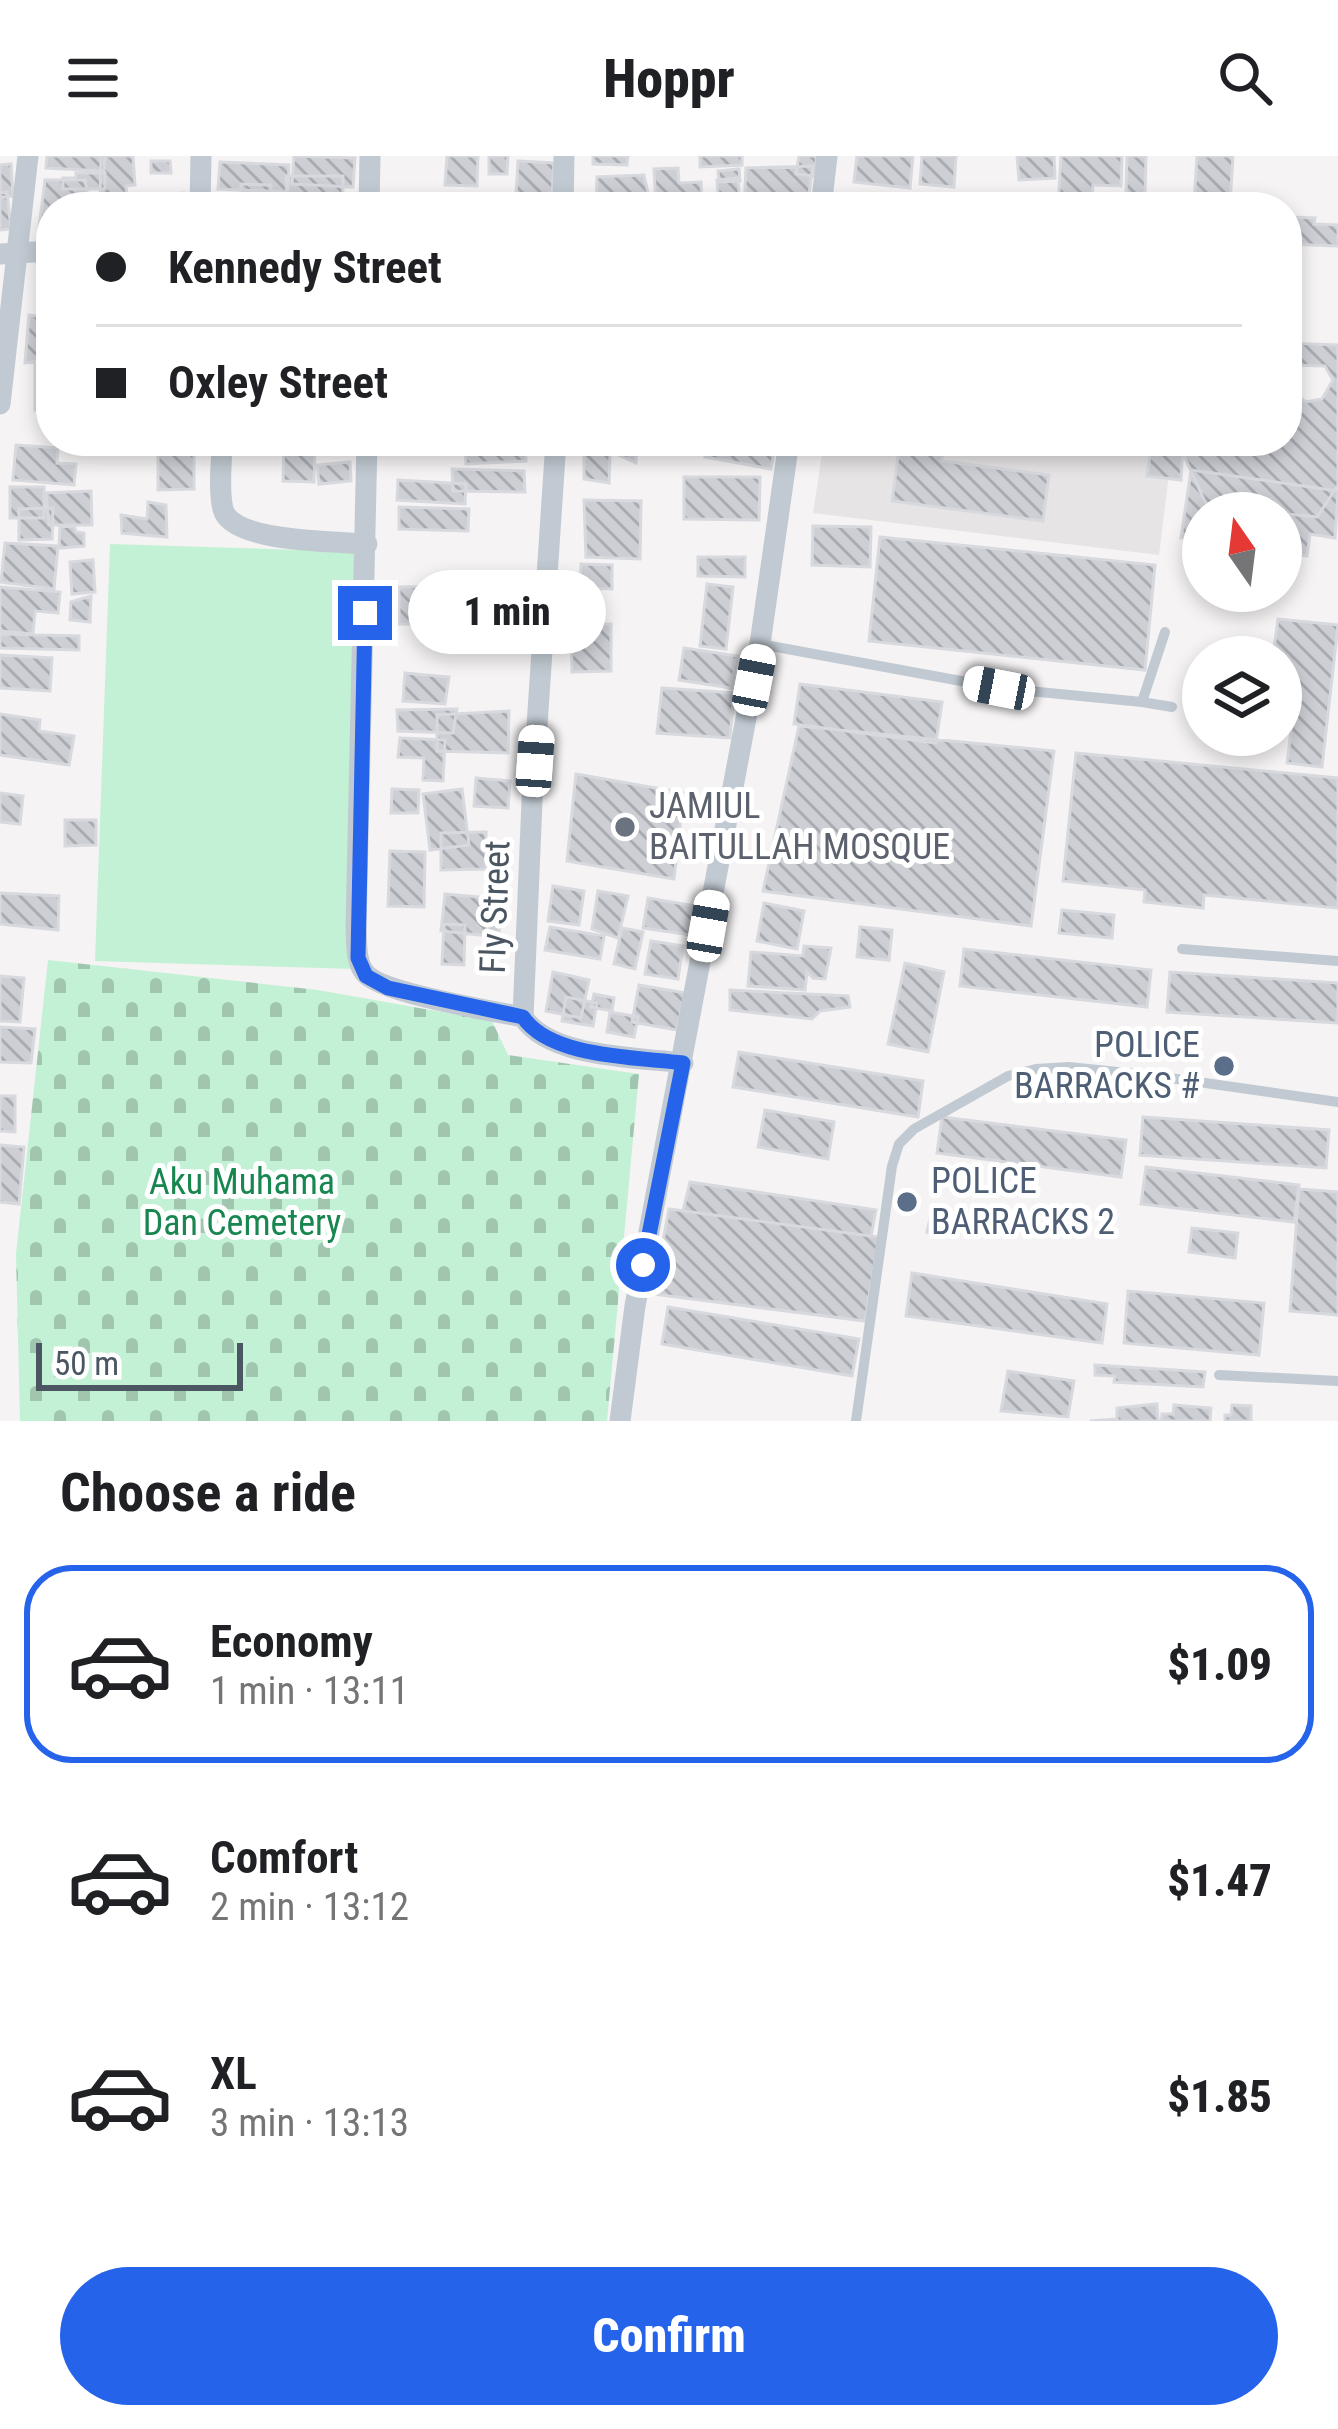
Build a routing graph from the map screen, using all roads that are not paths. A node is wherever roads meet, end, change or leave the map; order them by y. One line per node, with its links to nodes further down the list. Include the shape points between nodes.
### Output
1 (28, 156): 10 (street)
2 (201, 156): 6 (street)
3 (370, 156): 7 (street)
4 (564, 156): 8 (street)
5 (827, 156): 9 (street)
6 (200, 192)
7 (369, 192)
8 (563, 192)
9 (822, 192)
10 (10, 253): 11 (street)
11 (0, 404)
12 (222, 456): 16 (street, via 223,512 232,524 255,534)
13 (367, 456): 16 (street)
14 (555, 456): 23 (street, Fly Street)
15 (786, 456): 18 (street)
16 (367, 544): 23 (street, via 358,958 366,976 388,988)
17 (1166, 632): 19 (lane)
18 (760, 644): 19 (lane, via 999,688); 24 (street)
19 (1142, 702): 20 (lane)
20 (1172, 707)
21 (1181, 950): 22 (lane)
22 (1338, 961)
23 (523, 1017): 24 (street, via 532,1031 560,1044)
24 (683, 1063): 28 (street)
25 (1338, 1102): 29 (lane, via 1156,1076 1036,1069 1008,1076 914,1129 892,1166)
26 (1219, 1375): 27 (lane)
27 (1338, 1381)
28 (620, 1421)
29 (856, 1421)

